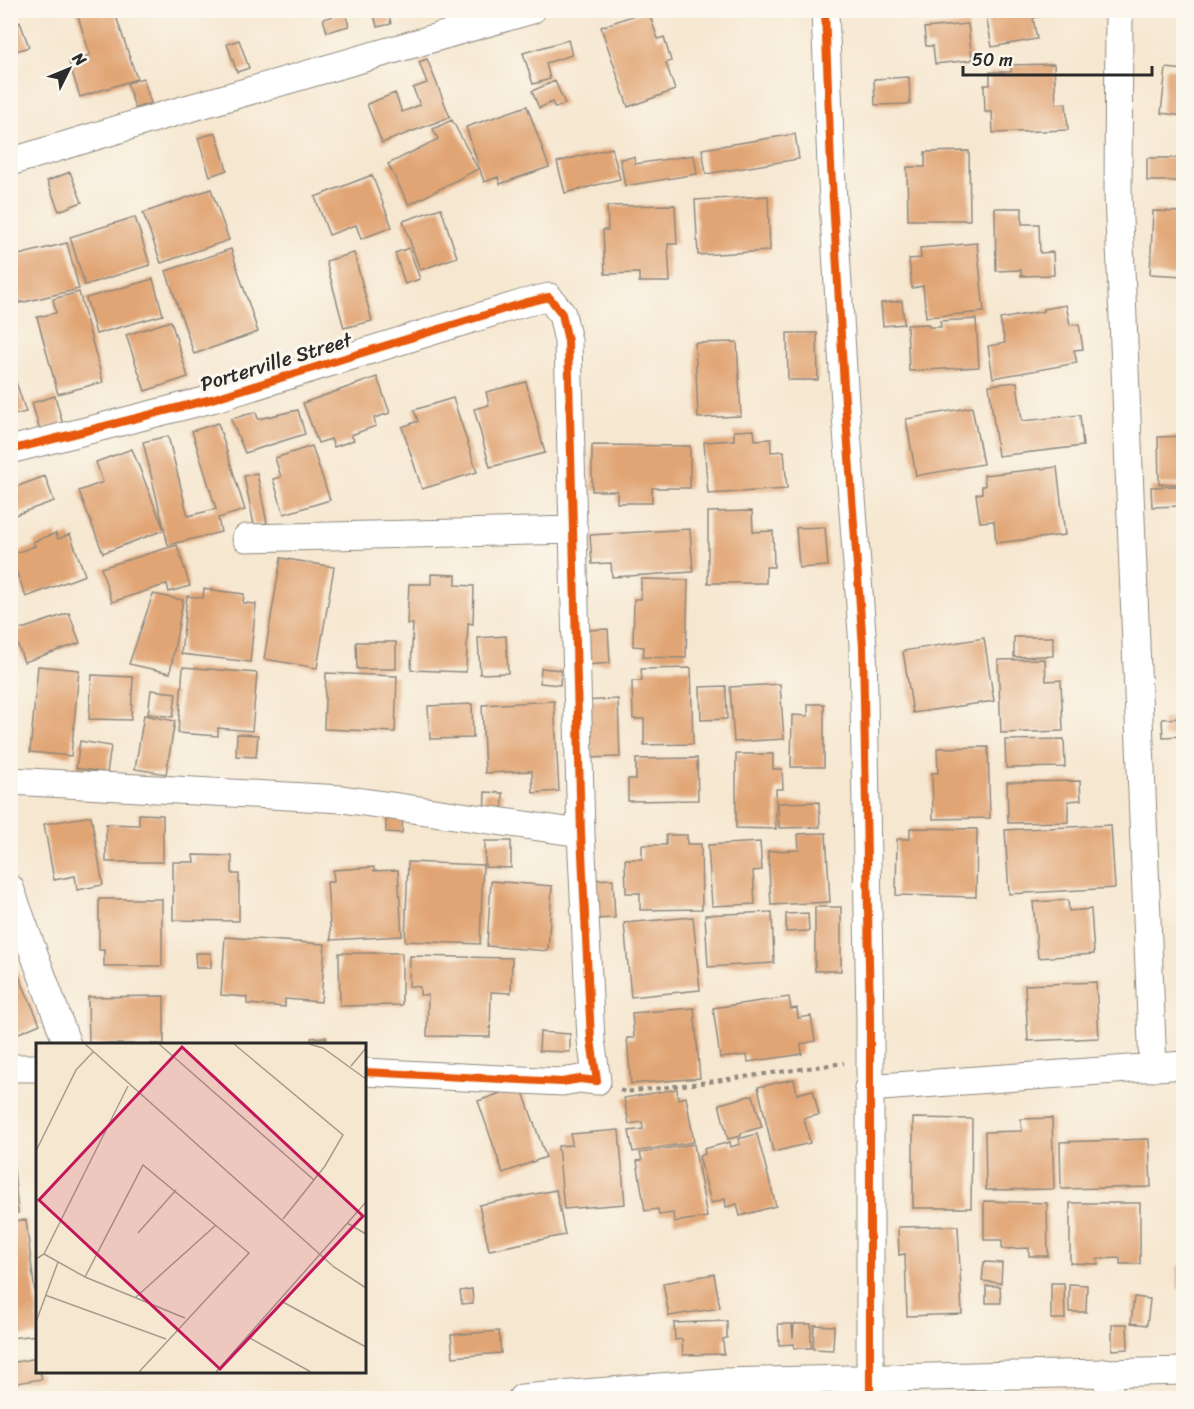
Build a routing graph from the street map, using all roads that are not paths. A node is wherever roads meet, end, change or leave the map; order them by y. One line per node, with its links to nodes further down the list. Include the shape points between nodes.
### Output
1 (532, 10): 4 (street)
2 (825, 10): 17 (street, via 844,392 863,646)
3 (1119, 10): 15 (street, via 1118,194)
4 (10, 162)
5 (10, 450): 6 (street, Porterville Street, via 212,399 549,297 562,315 567,341)
6 (574, 530): 7 (street); 9 (street)
7 (246, 538)
8 (10, 781): 9 (street, via 342,799)
9 (581, 833): 16 (street, via 591,1040 597,1081)
10 (10, 888): 11 (street)
11 (67, 1043)
12 (1184, 1065): 15 (street)
13 (10, 1068): 14 (street)
14 (36, 1068)
15 (1153, 1068): 17 (street)
16 (366, 1072)
17 (868, 1088): 20 (street)
18 (1184, 1371): 19 (street)
19 (1105, 1372): 20 (street); 22 (street)
20 (871, 1389): 21 (street, via 722,1382)
21 (522, 1398)
22 (1111, 1398)

